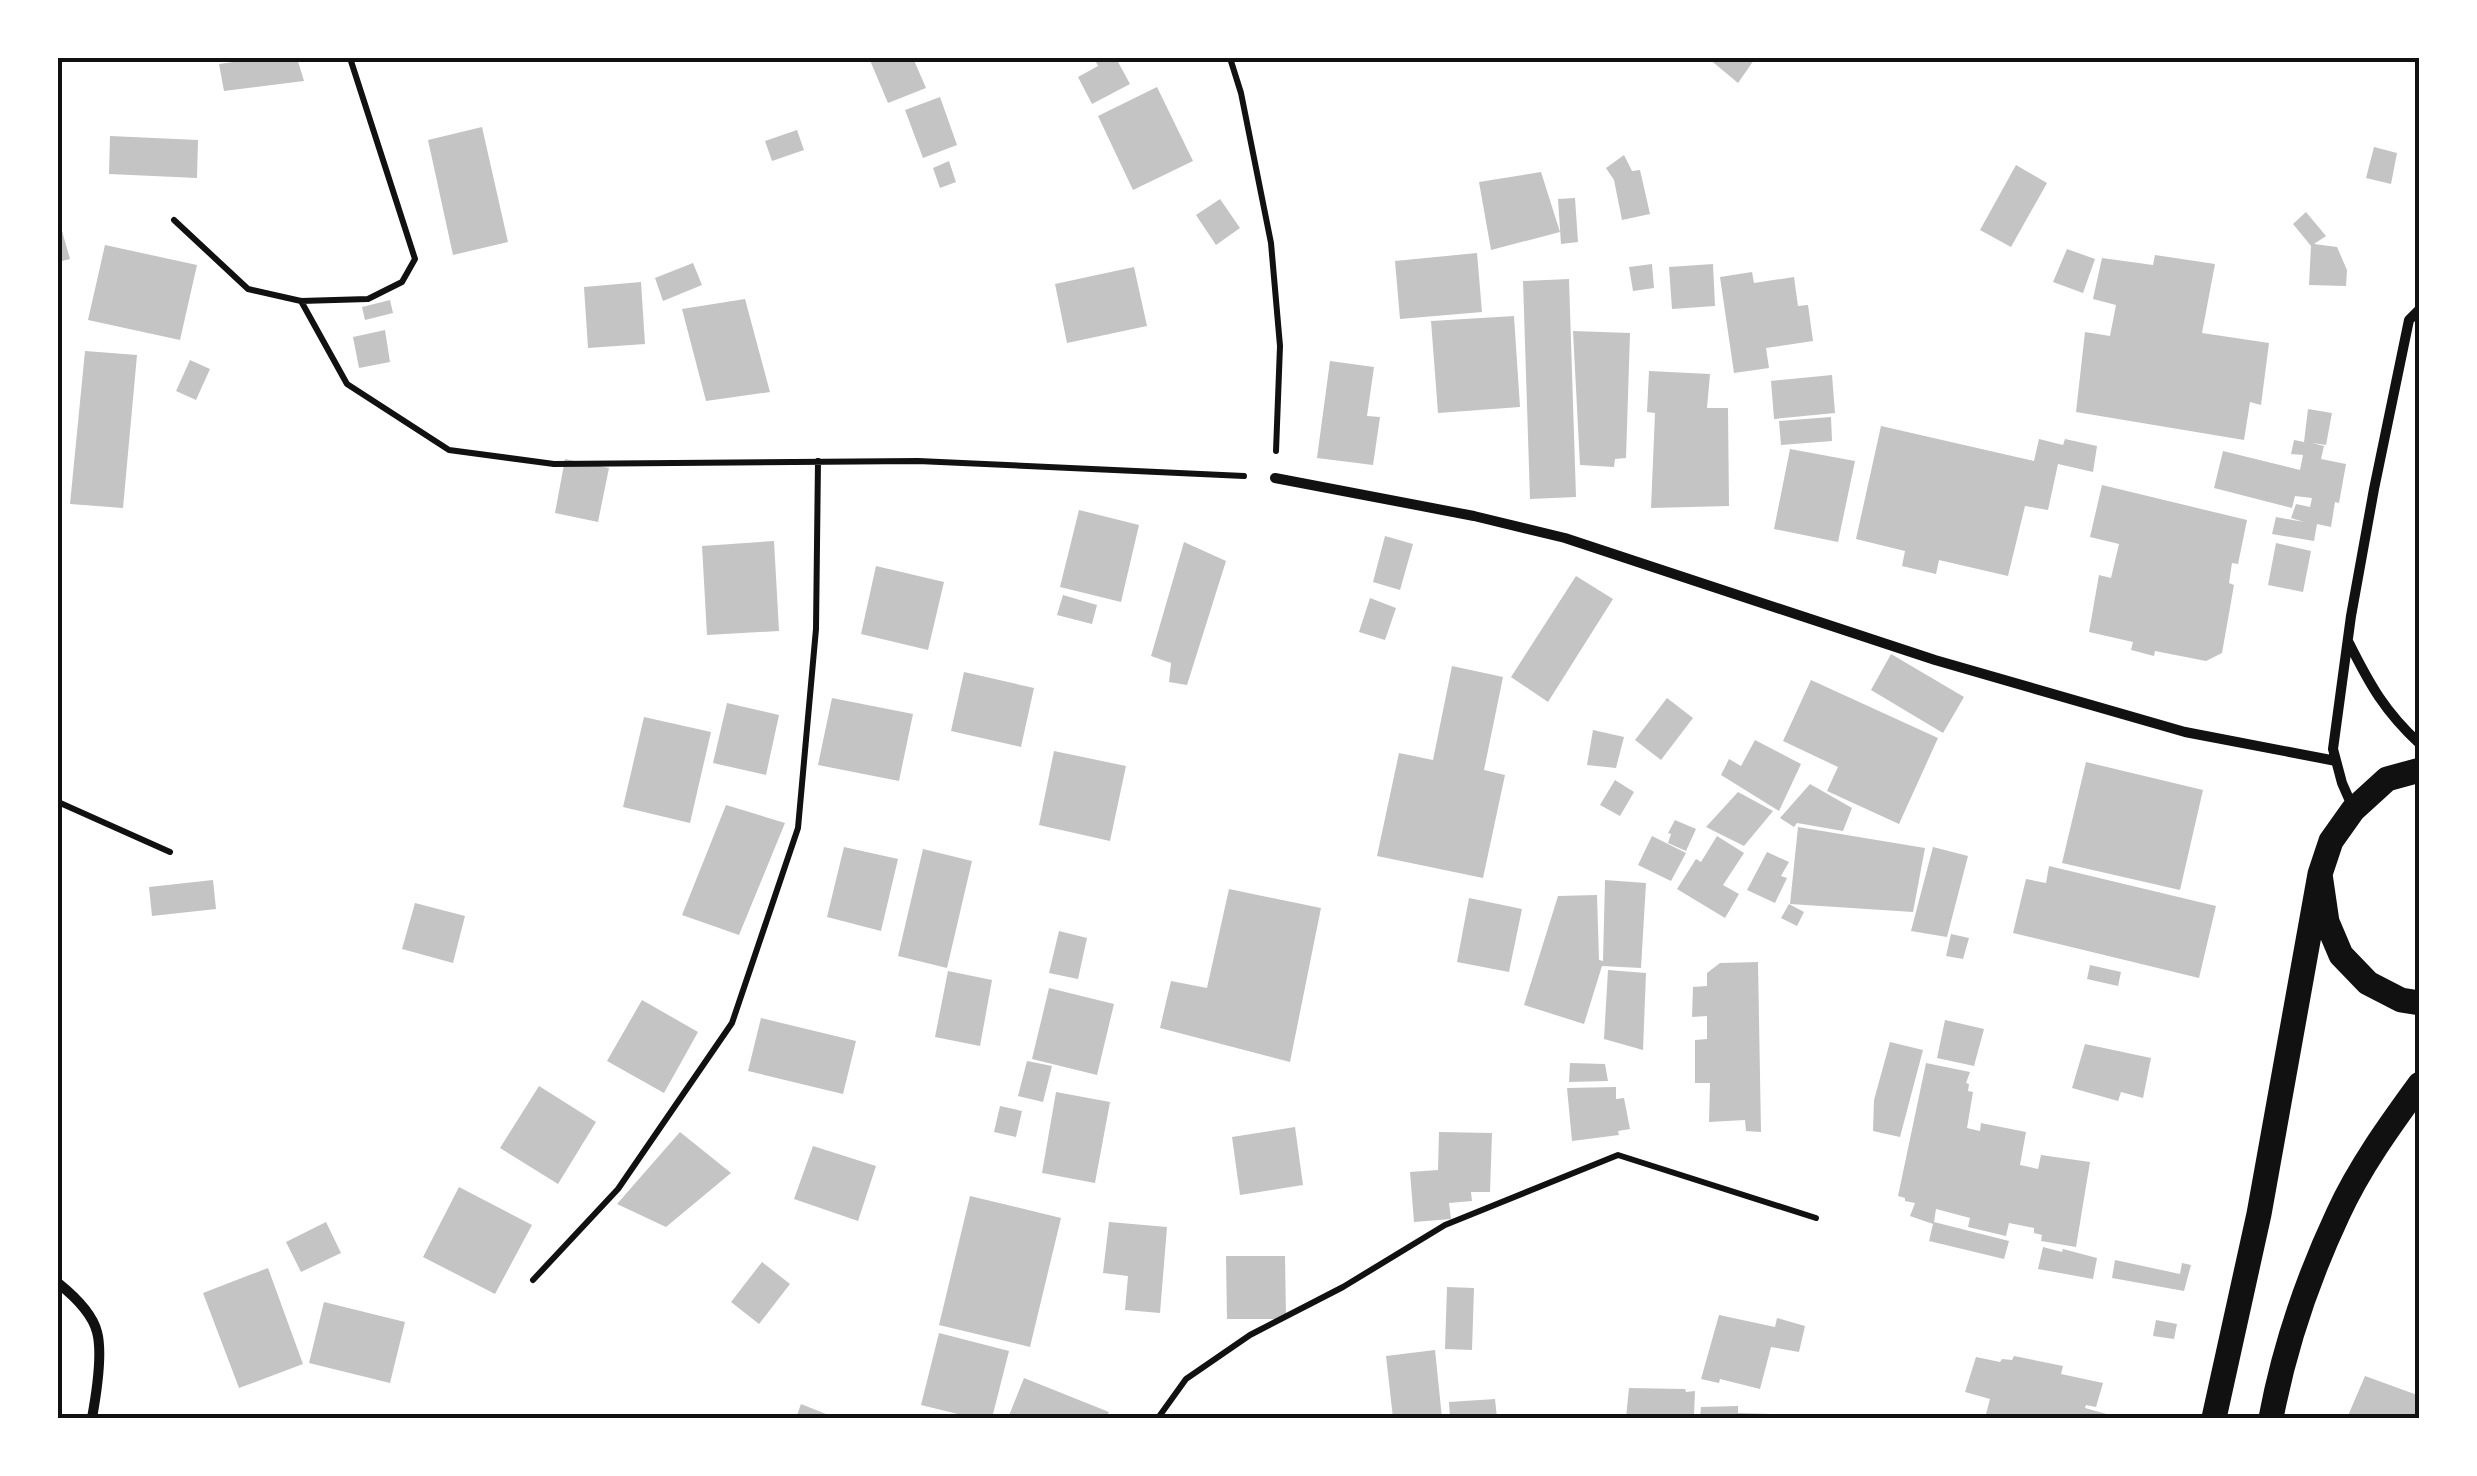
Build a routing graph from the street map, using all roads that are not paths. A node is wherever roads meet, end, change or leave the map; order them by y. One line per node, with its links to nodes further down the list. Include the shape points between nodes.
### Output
1 (2420, 309): 3 (street, via 2409,320 2398,370)
2 (1275, 478): 5 (street, via 1565,538 1935,660 2185,732)
3 (2349, 642): 4 (street, via 2372,690); 5 (street)
4 (2420, 744)
5 (2336, 761): 7 (street)
6 (2420, 770): 7 (main road, via 2387,779)
7 (2353, 810): 8 (main road, via 2331,841)
8 (2320, 874): 9 (main road, via 2326,922 2341,956 2368,983); 13 (main road, via 2259,1214)
9 (2420, 1003)
10 (2420, 1084): 14 (main road, via 2338,1212 2305,1296)
11 (58, 1284): 12 (street, via 78,1298 97,1331)
12 (92, 1418)
13 (2214, 1418)
14 (2271, 1418)

